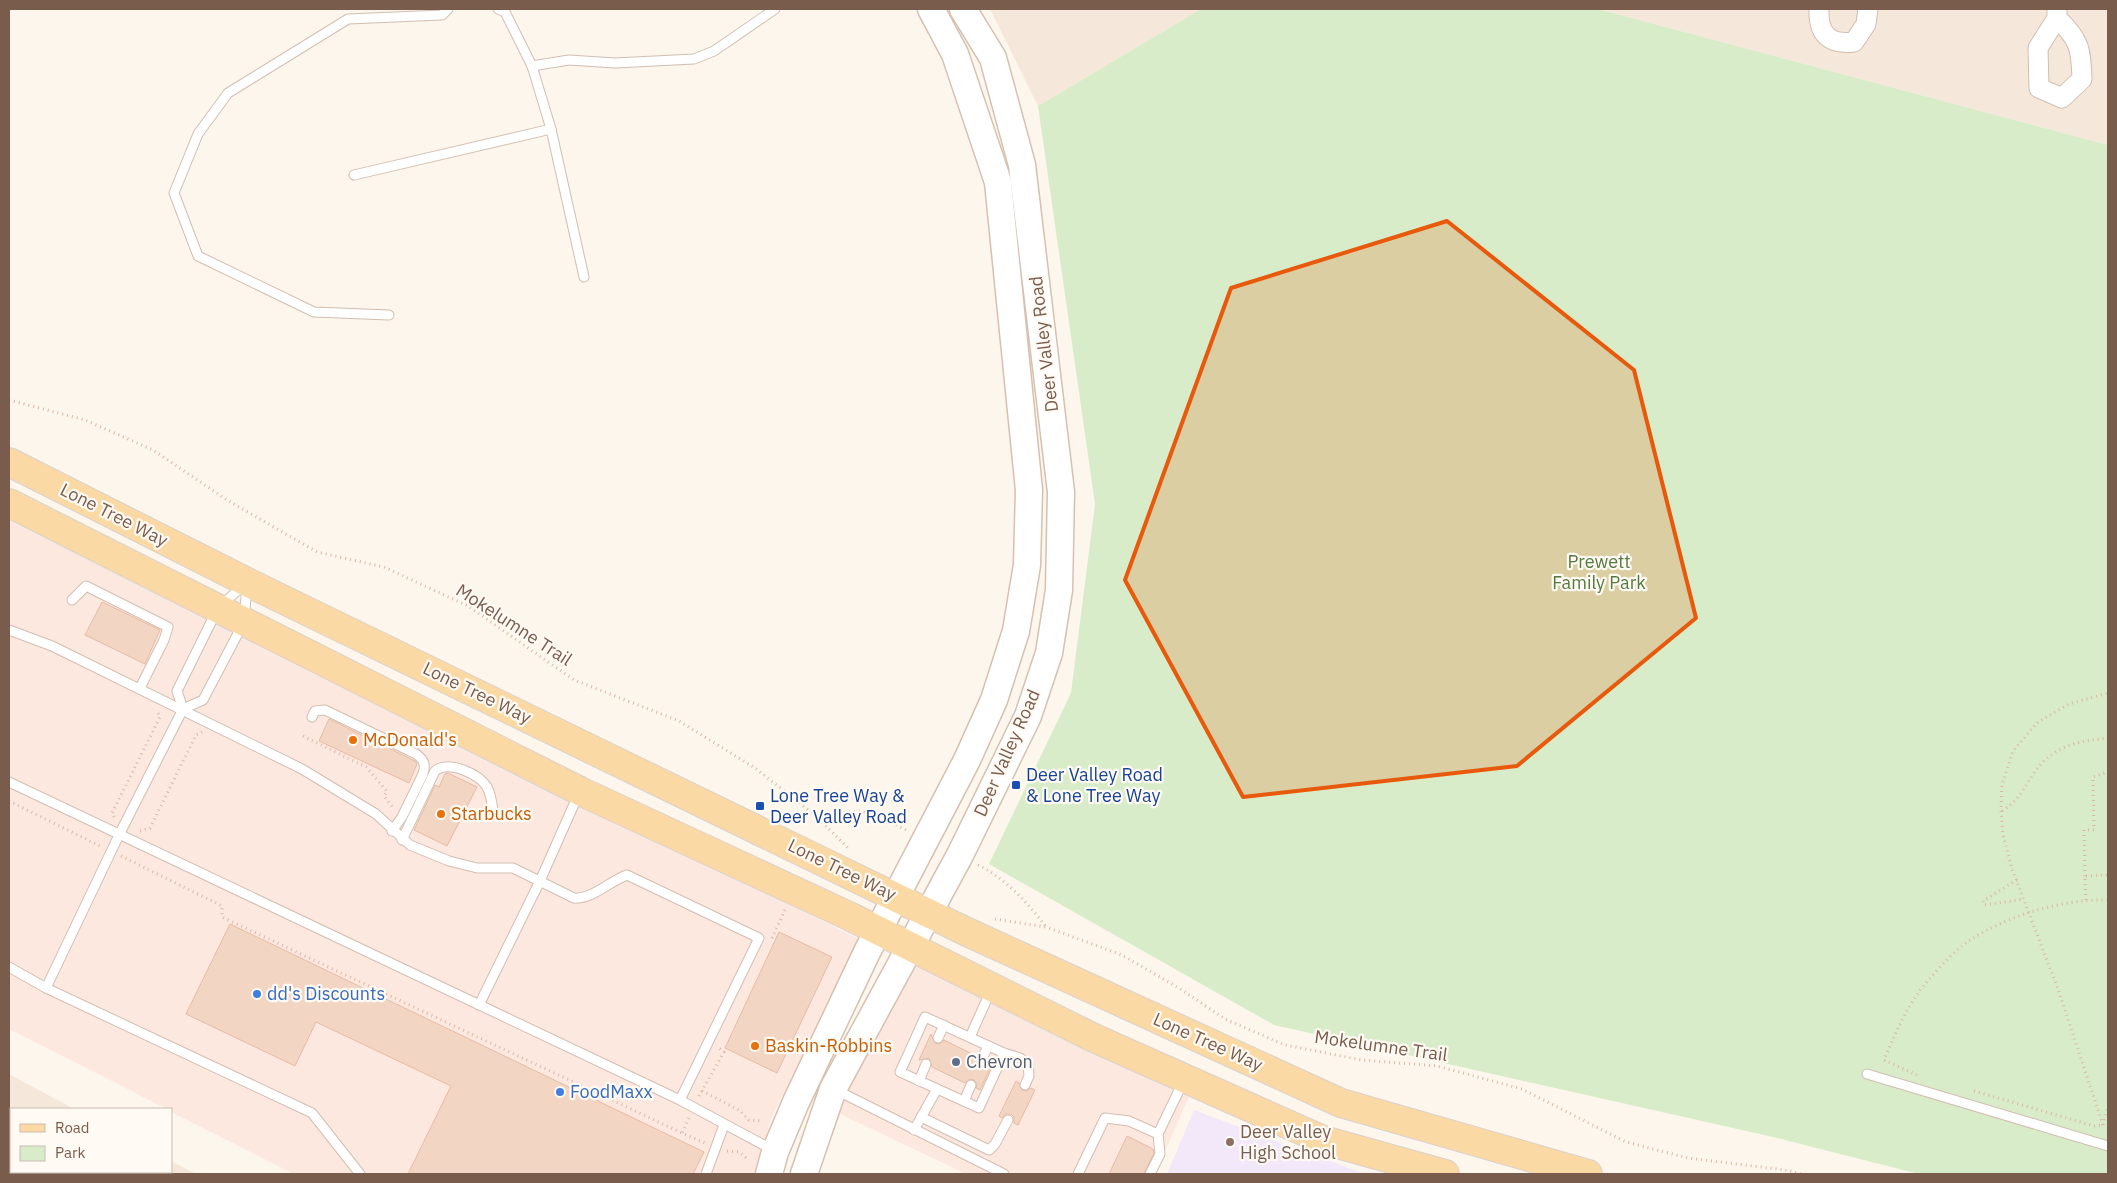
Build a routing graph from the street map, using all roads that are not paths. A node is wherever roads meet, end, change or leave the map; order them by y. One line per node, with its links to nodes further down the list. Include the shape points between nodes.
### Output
1 (448, 9): 12 (lane, via 442,15 348,19 228,93 198,134 174,194 198,256 314,312)
2 (498, 9): 8 (lane, via 506,12)
3 (775, 9): 8 (lane, via 714,52 694,59 616,63 568,60)
4 (931, 9): 30 (main road, Deer Valley Road, via 955,54 998,182 1029,490 1027,564 1016,631 994,700 967,760)
5 (963, 9): 31 (main road, Deer Valley Road, via 993,58 1022,165 1062,492 1061,563 1049,653 1028,716)
6 (1819, 9): 7 (street, via 1818,22 1826,37 1841,44 1854,42 1866,24)
7 (1868, 9)
8 (532, 66): 9 (lane)
9 (551, 129): 10 (lane); 11 (lane)
10 (354, 175)
11 (584, 277)
12 (389, 315)
13 (9, 462): 15 (main road, Lone Tree Way)
14 (9, 503): 17 (main road, Lone Tree Way)
15 (247, 582): 17 (lane); 18 (lane); 30 (main road, Lone Tree Way)
16 (72, 600): 20 (lane, via 86,586 168,627)
17 (218, 608): 18 (main road, Lone Tree Way); 21 (lane, via 177,691)
18 (244, 622): 21 (lane, via 203,700); 24 (main road, Lone Tree Way)
19 (9, 630): 20 (lane, via 52,646)
20 (140, 688): 21 (lane)
21 (183, 709): 26 (lane, via 338,790 376,814); 27 (lane)
22 (312, 717): 26 (lane, via 315,711 324,710 423,760 423,774)
23 (9, 782): 27 (lane)
24 (580, 791): 29 (lane); 32 (main road, Lone Tree Way)
25 (493, 811): 28 (lane, via 490,791 481,780 455,767 439,767)
26 (392, 831): 28 (lane)
27 (119, 835): 35 (lane); 37 (lane)
28 (402, 840): 29 (lane, via 449,862 477,868 513,868)
29 (540, 881): 37 (lane); 52 (lane, via 582,899 627,875 759,938)
30 (896, 897): 31 (main road, Lone Tree Way); 32 (main road, Deer Valley Road)
31 (928, 913): 33 (main road, Deer Valley Road); 68 (main road, Lone Tree Way, via 1341,1103)
32 (878, 930): 33 (main road, Lone Tree Way); 60 (main road, Deer Valley Road)
33 (909, 946): 36 (main road, Lone Tree Way); 50 (main road, Deer Valley Road)
34 (9, 967): 35 (lane)
35 (46, 988): 61 (lane, via 312,1113)
36 (992, 988): 39 (lane); 46 (main road, Lone Tree Way)
37 (479, 1004): 52 (lane)
38 (944, 1025): 39 (lane); 40 (lane); 47 (lane, via 925,1017 900,1072)
39 (970, 1037): 41 (lane)
40 (938, 1038)
41 (988, 1046): 42 (lane); 43 (lane)
42 (1004, 1053): 49 (lane, via 1028,1064 1029,1076); 53 (lane, via 979,1108)
43 (982, 1059)
44 (926, 1064): 47 (lane)
45 (1867, 1074): 59 (lane)
46 (1184, 1080): 58 (lane); 67 (main road, Lone Tree Way, via 1323,1140)
47 (919, 1081): 51 (lane)
48 (971, 1085): 53 (lane)
49 (1024, 1085)
50 (833, 1089): 57 (lane); 63 (main road, Deer Valley Road)
51 (937, 1089): 53 (lane); 54 (lane)
52 (680, 1100): 56 (lane)
53 (964, 1101)
54 (921, 1118): 55 (lane, via 989,1150); 57 (lane)
55 (1008, 1120)
56 (724, 1125): 60 (lane); 62 (lane)
57 (914, 1130): 64 (lane)
58 (1158, 1134): 65 (lane, via 1129,1121 1105,1118); 66 (lane, via 1160,1154)
59 (2108, 1146)
60 (769, 1165)
61 (360, 1174)
62 (706, 1174)
63 (804, 1174)
64 (1004, 1174)
65 (1078, 1174)
66 (1150, 1174)
67 (1445, 1174)
68 (1588, 1174)

